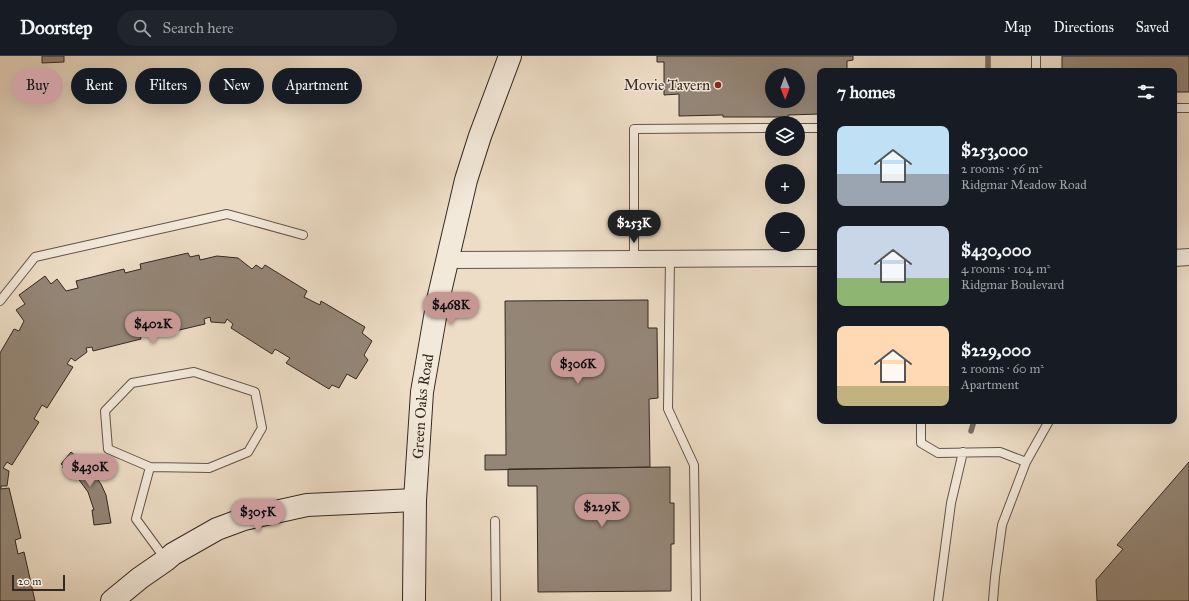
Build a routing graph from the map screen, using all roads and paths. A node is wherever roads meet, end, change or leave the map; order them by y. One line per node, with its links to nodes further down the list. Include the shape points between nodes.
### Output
1 (510, 56): 15 (main road, Green Oaks Road, via 466,180)
2 (1036, 56): 3 (lane)
3 (1036, 68)
4 (1177, 108): 5 (lane)
5 (1189, 108)
6 (765, 128): 10 (lane, via 634,129)
7 (805, 128): 8 (lane)
8 (817, 128)
9 (303, 235): 16 (lane, via 227,214 35,256)
10 (634, 258): 11 (street); 15 (street)
11 (670, 258): 12 (street); 28 (lane, via 668,409 694,465)
12 (817, 258)
13 (1177, 258): 14 (street)
14 (1189, 258)
15 (448, 260): 22 (main road, Green Oaks Road, via 438,300 422,392)
16 (0, 301)
17 (922, 424): 19 (lane, via 921,443 938,453)
18 (1047, 424): 20 (lane)
19 (963, 452): 20 (lane, via 1000,452); 29 (lane, via 951,503)
20 (1026, 462): 30 (lane, via 1002,525)
21 (150, 467): 21 (lane, via 209,468 248,452 262,428 255,392 194,372 132,383 104,411 108,449); 24 (lane, via 136,519)
22 (415, 500): 24 (main road, via 307,505 244,519 217,529); 26 (main road, Green Oaks Road)
23 (495, 521): 27 (lane)
24 (166, 560): 25 (main road)
25 (112, 601)
26 (414, 601)
27 (496, 601)
28 (696, 601)
29 (938, 601)
30 (993, 601)

